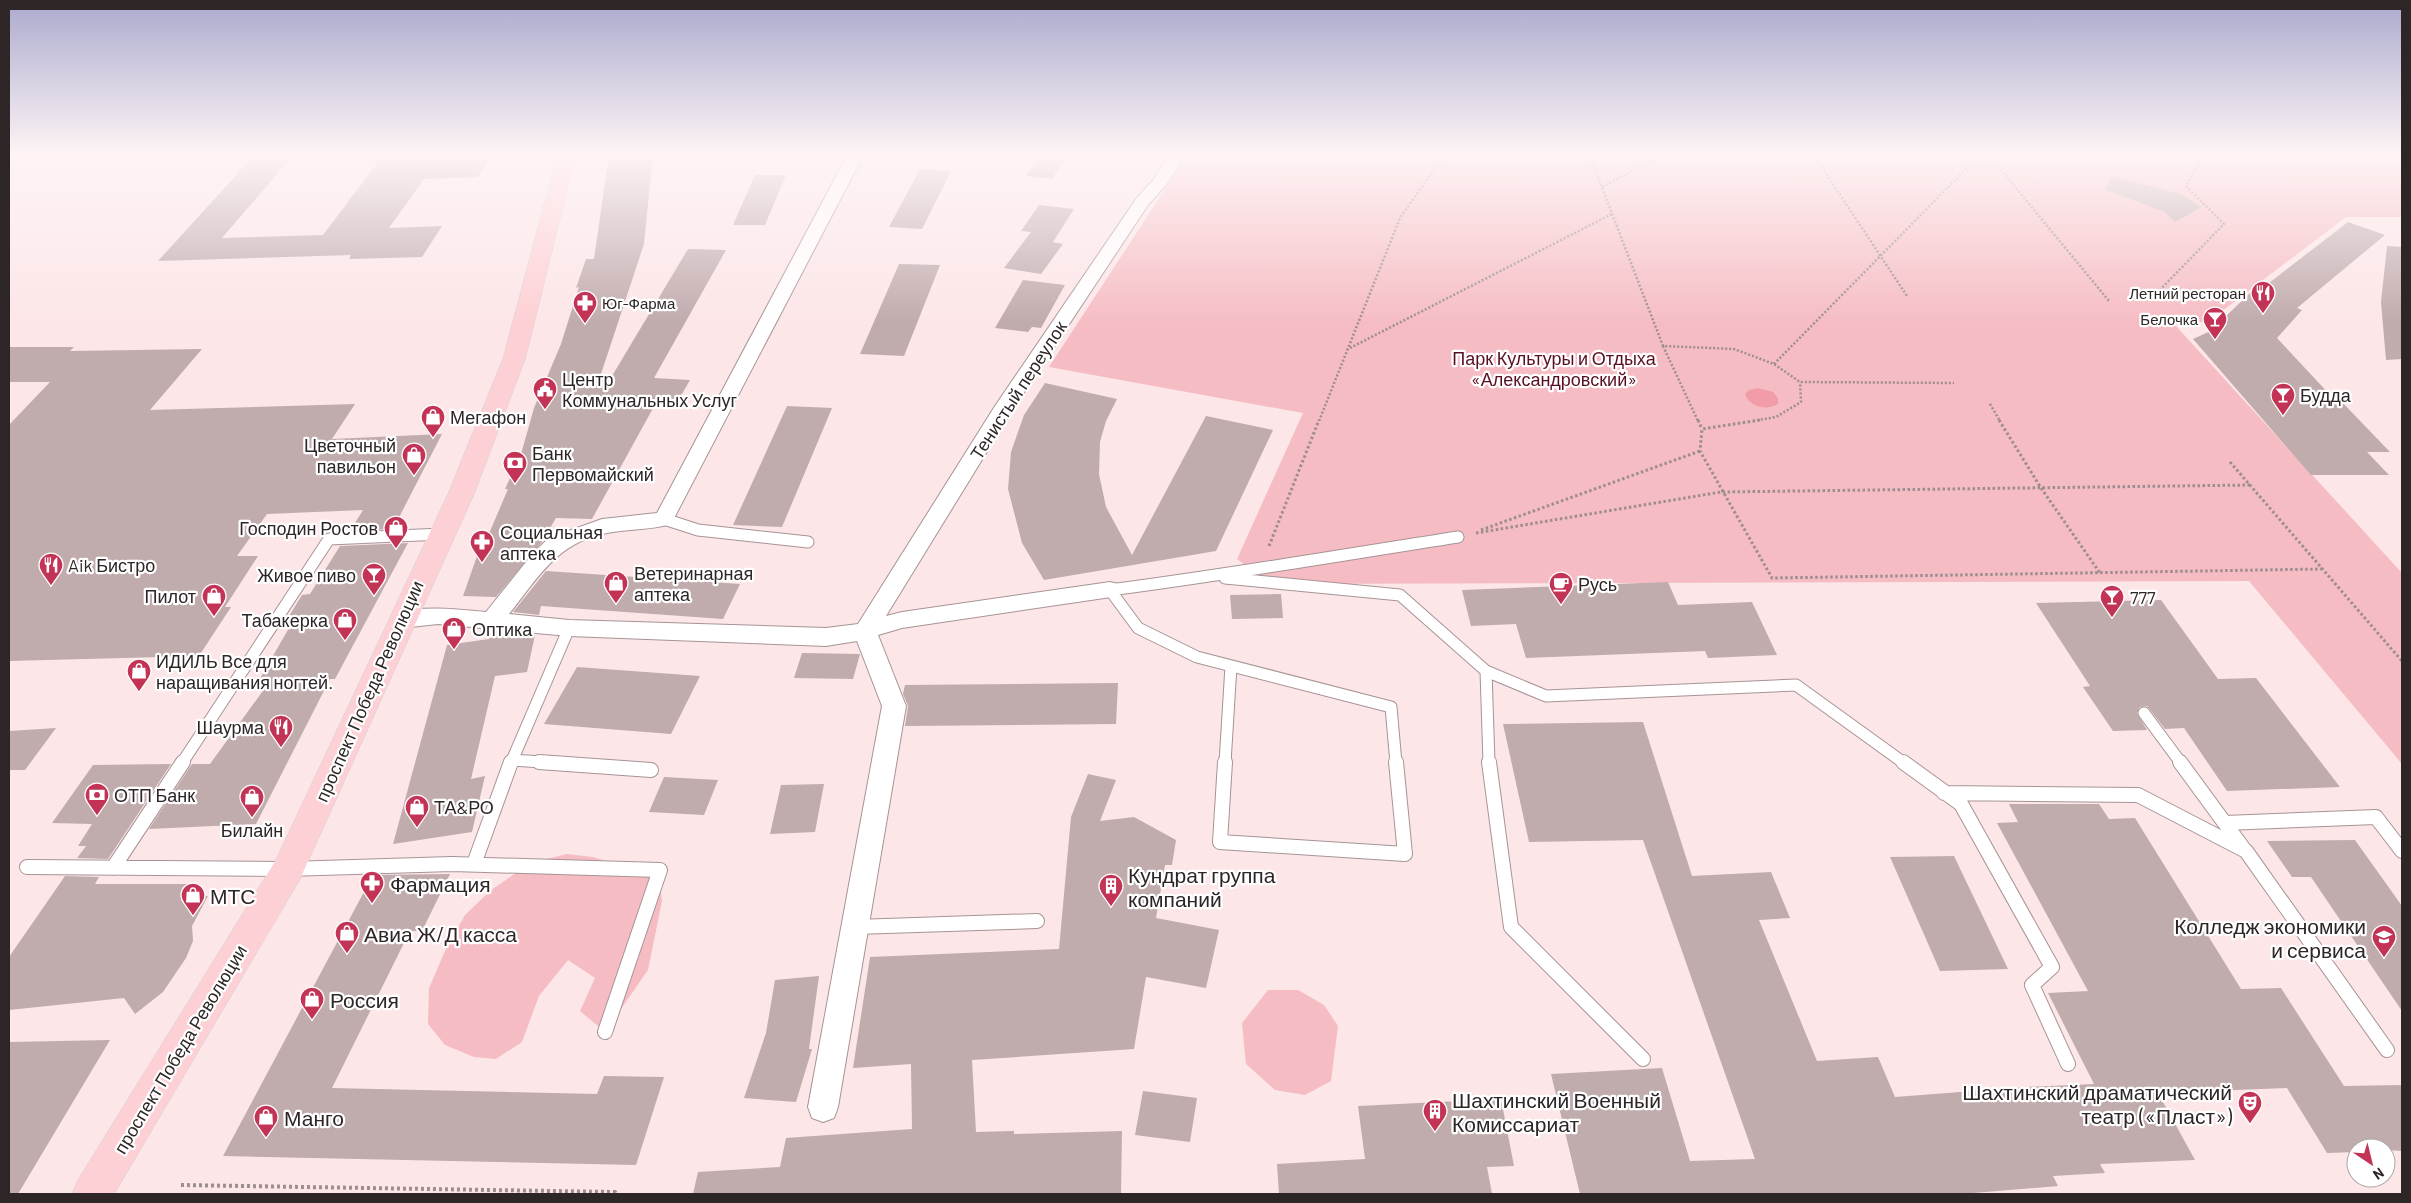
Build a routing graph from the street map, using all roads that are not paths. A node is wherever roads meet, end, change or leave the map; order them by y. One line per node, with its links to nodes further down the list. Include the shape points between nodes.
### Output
1 (552, 210): 5 (main road, проспект Победа Революции, via 514,359)
2 (825, 210): 4 (street)
3 (1137, 210): 13 (street, Тенистый переулок, via 1005,406)
4 (664, 519): 7 (lane, via 698,530); 11 (street, via 602,526 557,543)
5 (442, 534): 10 (main road, проспект Победа Революции); 25 (lane, via 329,538)
6 (1458, 537): 8 (lane)
7 (808, 542)
8 (1213, 577): 9 (lane); 15 (lane, via 1400,595)
9 (1110, 590): 13 (street, via 902,620); 14 (lane, via 1138,628 1197,657)
10 (400, 620): 11 (street, via 438,616); 26 (main road, проспект Победа Революции)
11 (492, 620): 12 (street)
12 (569, 628): 13 (street, via 826,638); 17 (lane)
13 (865, 631): 28 (street, via 894,706)
14 (1231, 666): 14 (lane, via 1391,707 1405,854 1220,842)
15 (1486, 671): 19 (lane, via 1546,696 1796,685); 31 (lane, via 1487,748 1511,927)
16 (2144, 713): 20 (lane)
17 (512, 760): 18 (lane); 23 (lane)
18 (652, 770)
19 (1944, 793): 22 (lane, via 2138,795); 32 (lane, via 1961,804 2052,967 2032,985)
20 (2225, 823): 21 (lane, via 2376,817); 22 (lane)
21 (2402, 851)
22 (2246, 852): 30 (lane)
23 (474, 864): 26 (lane); 29 (lane, via 660,870)
24 (27, 867): 25 (lane)
25 (113, 868): 26 (lane)
26 (288, 869): 34 (main road, проспект Победа Революции)
27 (1037, 921): 28 (lane)
28 (855, 927): 33 (street)
29 (604, 1032)
30 (2387, 1050)
31 (1642, 1059)
32 (2068, 1064)
33 (823, 1106)
34 (92, 1194)

